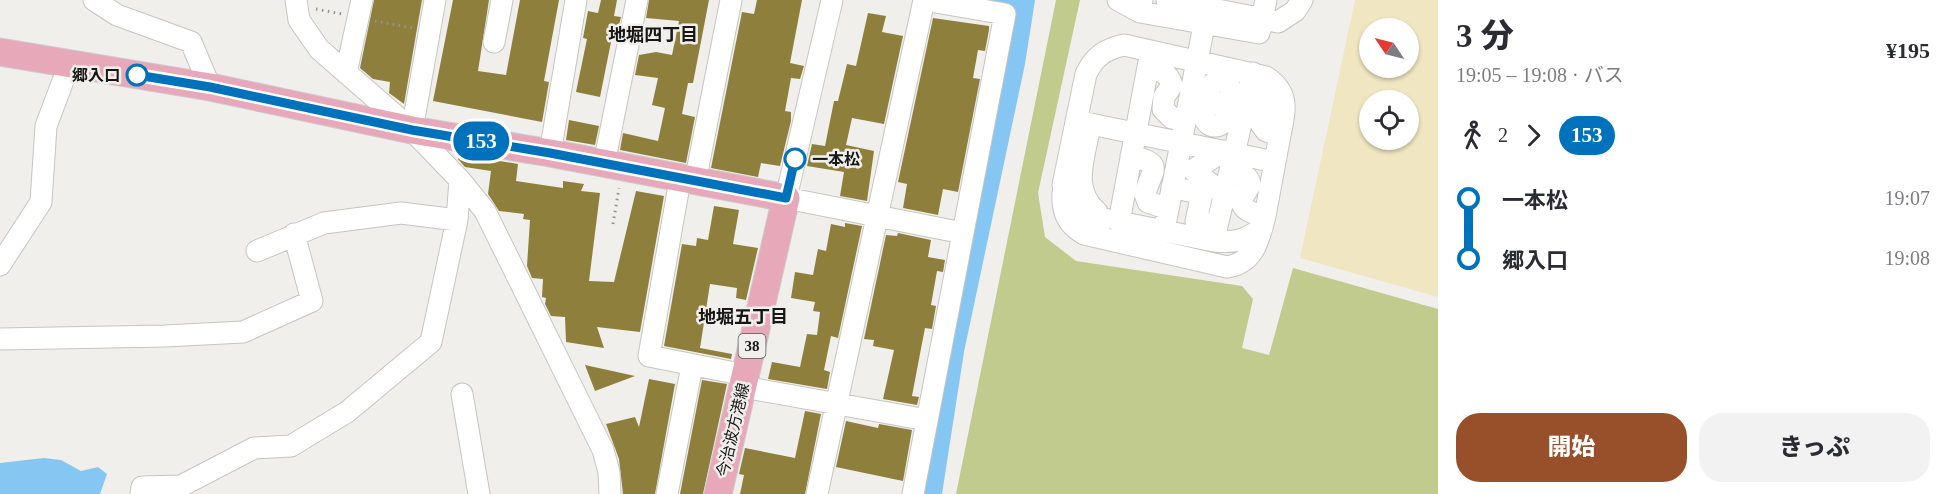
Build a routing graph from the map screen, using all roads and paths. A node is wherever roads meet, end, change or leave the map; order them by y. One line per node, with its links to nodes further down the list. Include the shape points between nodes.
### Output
1 (94, 0): 24 (street, via 117,15 191,42)
2 (296, 0): 23 (street, via 299,20 319,49)
3 (362, 0): 23 (street)
4 (435, 0): 29 (street)
5 (502, 0): 18 (street)
6 (576, 0): 32 (street)
7 (637, 0): 36 (street)
8 (731, 0): 38 (street)
9 (832, 0): 42 (street)
10 (924, 0): 43 (street); 49 (street, via 1005,14)
11 (1118, 0): 15 (street)
12 (1167, 0): 16 (street)
13 (1302, 0): 17 (street, via 1287,18 1278,22)
14 (1312, 0): 17 (street, via 1303,23 1285,36)
15 (1141, 6): 16 (street)
16 (1207, 10): 17 (street); 21 (street)
17 (1262, 18)
18 (494, 42)
19 (0, 52): 22 (main road)
20 (1147, 56): 21 (street); 27 (street, via 1172,85 1164,97 1163,109 1172,117); 28 (street, via 1129,52 1108,64); 30 (street)
21 (1197, 62): 25 (street); 26 (street)
22 (69, 65): 24 (main road); 53 (street, via 46,126 41,201)
23 (346, 73): 29 (street)
24 (210, 87): 29 (main road)
25 (1248, 92): 26 (street, via 1217,104); 34 (street); 35 (street, via 1266,77 1284,93 1286,107)
26 (1190, 98): 27 (street)
27 (1185, 120): 31 (street)
28 (1083, 122): 30 (street); 39 (street); 45 (street, via 1081,189 1085,200)
29 (412, 130): 32 (main road); 37 (street)
30 (1135, 133): 31 (street); 33 (street)
31 (1181, 142): 34 (street); 40 (street)
32 (550, 153): 36 (main road)
33 (1131, 156): 45 (street); 46 (street, via 1153,165 1155,172 1145,194)
34 (1230, 159): 35 (street); 41 (street); 41 (street, via 1192,170); 47 (street, via 1250,179 1242,206)
35 (1275, 162): 47 (street)
36 (613, 166): 38 (main road); 48 (path)
37 (460, 180): 44 (street); 62 (street, via 485,211 603,450)
38 (687, 181): 42 (main road); 55 (street, via 649,356)
39 (1063, 185): 45 (street, via 1071,204 1081,212); 47 (street, via 1062,204 1073,228 1102,240 1227,267 1247,260 1257,246)
40 (1172, 187): 46 (street); 50 (street, via 1202,194 1196,221)
41 (1225, 195): 50 (street)
42 (786, 198): 43 (street); 56 (main road, 今治波方港線 / 38)
43 (877, 216): 49 (street); 58 (street)
44 (457, 220): 51 (street, via 401,213 324,223); 60 (street, via 431,342 347,412 291,446 254,448 181,486 142,487)
45 (1112, 220): 46 (street)
46 (1166, 220): 50 (street)
47 (1263, 222): 50 (street, via 1244,241 1234,243)
48 (613, 224)
49 (963, 233): 59 (street)
50 (1215, 233)
51 (294, 234): 52 (street); 54 (street, via 312,301 243,332)
52 (257, 251)
53 (0, 265)
54 (0, 339)
55 (692, 366): 56 (street); 63 (street)
56 (744, 381): 58 (street); 64 (main road, 今治波方港線 / 38)
57 (462, 394): 61 (street)
58 (837, 403): 59 (street); 65 (street)
59 (927, 420): 66 (street)
60 (141, 494)
61 (479, 494)
62 (610, 494)
63 (667, 494)
64 (718, 494)
65 (817, 494)
66 (913, 494)

